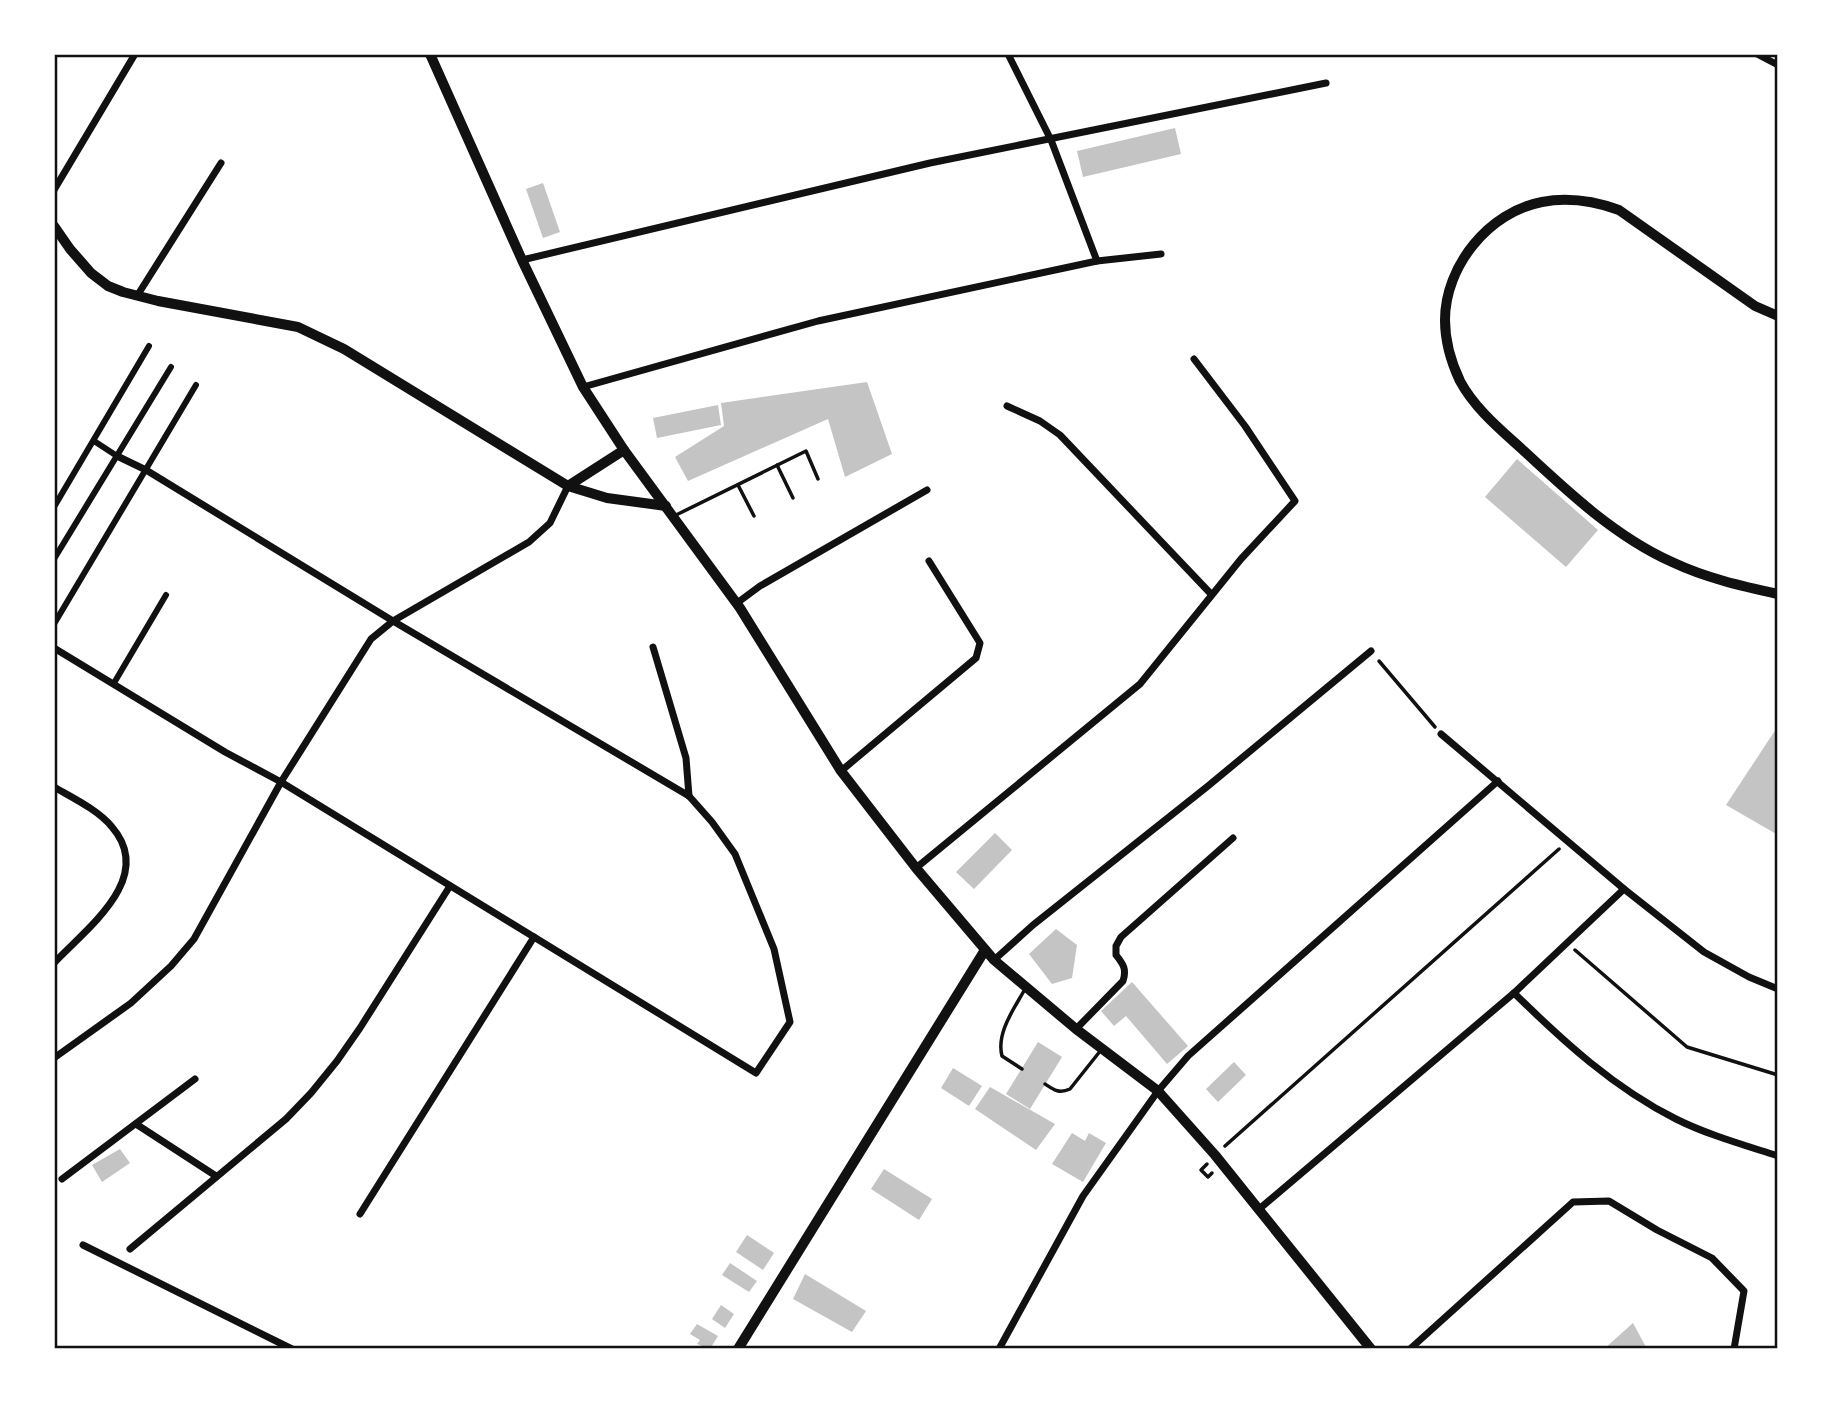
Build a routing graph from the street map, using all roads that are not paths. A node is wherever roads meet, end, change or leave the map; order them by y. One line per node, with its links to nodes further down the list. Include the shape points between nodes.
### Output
1 (135, 54): 9 (street)
2 (430, 54): 12 (main road)
3 (1008, 54): 7 (street)
4 (1757, 54): 5 (street)
5 (1778, 65)
6 (1326, 83): 7 (street)
7 (1051, 140): 12 (street, via 930,163); 13 (street)
8 (222, 163): 14 (street)
9 (54, 190)
10 (54, 226): 14 (street, via 99,280)
11 (1161, 254): 13 (street)
12 (522, 260): 20 (main road)
13 (1097, 261): 20 (street, via 818,321)
14 (137, 296): 29 (street, via 298,327 322,337)
15 (1778, 316): 39 (street, via 1755,306 1619,210 1598,202 1565,199 1521,208 1482,234 1461,264 1445,320 1451,356 1468,394 1493,423 1598,516 1670,561 1732,584)
16 (149, 346): 22 (street)
17 (1195, 359): 38 (street, via 1295,501)
18 (171, 367): 24 (street)
19 (196, 385): 26 (street)
20 (583, 387): 23 (main road)
21 (1007, 406): 38 (street, via 1060,435)
22 (94, 440): 24 (street); 33 (street)
23 (624, 450): 29 (street); 32 (main road)
24 (117, 456): 26 (street); 36 (street)
25 (777, 466): 27 (lane, via 806,451); 28 (lane); 31 (lane)
26 (146, 470): 42 (street); 43 (street)
27 (818, 479)
28 (738, 485): 34 (lane); 35 (lane)
29 (568, 486): 32 (street, via 607,498); 42 (street, via 550,523 529,542)
30 (927, 490): 41 (street)
31 (793, 498)
32 (666, 506): 34 (main road)
33 (54, 507)
34 (674, 516): 41 (main road)
35 (754, 516)
36 (54, 559)
37 (929, 561): 49 (street, via 980,643 976,658)
38 (1212, 594): 55 (street, via 1140,684)
39 (1778, 594)
40 (166, 595): 47 (street)
41 (737, 603): 49 (main road)
42 (393, 621): 51 (street, via 371,639); 53 (street)
43 (54, 624)
44 (653, 647): 53 (street, via 686,758)
45 (54, 648): 47 (street)
46 (1371, 651): 60 (street)
47 (114, 683): 51 (street)
48 (1441, 734): 50 (street)
49 (841, 771): 55 (main road)
50 (1498, 781): 57 (street); 71 (street, via 1188,1056)
51 (281, 782): 56 (street); 67 (street, via 194,939 131,1003)
52 (54, 787): 61 (street, via 111,825 126,855 126,873 119,893)
53 (689, 796): 58 (street, via 736,854 774,948 790,1022 756,1073)
54 (1233, 838): 65 (street, via 1121,937 1116,955 1124,966 1124,981)
55 (916, 868): 59 (main road)
56 (450, 886): 58 (street); 74 (street, via 337,1061 286,1119)
57 (1624, 889): 63 (street, via 1704,952); 64 (street)
58 (534, 937): 77 (street)
59 (985, 950): 60 (main road); 81 (street)
60 (994, 960): 62 (main road)
61 (54, 963)
62 (1026, 987): 65 (main road); 68 (lane, via 1000,1041 1002,1056)
63 (1778, 989)
64 (1514, 993): 73 (street, via 1573,1050 1637,1098 1677,1120); 76 (street)
65 (1076, 1029): 66 (main road)
66 (1102, 1049): 70 (lane, via 1070,1089 1056,1092); 71 (main road)
67 (54, 1058)
68 (1022, 1069)
69 (195, 1079): 72 (street)
70 (1045, 1084)
71 (1158, 1091): 76 (main road); 82 (street, via 1083,1196)
72 (136, 1125): 74 (street); 75 (street)
73 (1778, 1156)
74 (216, 1176): 79 (street)
75 (62, 1179)
76 (1258, 1210): 83 (main road)
77 (360, 1214)
78 (83, 1245): 80 (street)
79 (130, 1249)
80 (292, 1349)
81 (738, 1349)
82 (999, 1349)
83 (1371, 1349)
84 (1410, 1349): 85 (street, via 1573,1202 1609,1201 1712,1258 1745,1291)
85 (1734, 1349)

